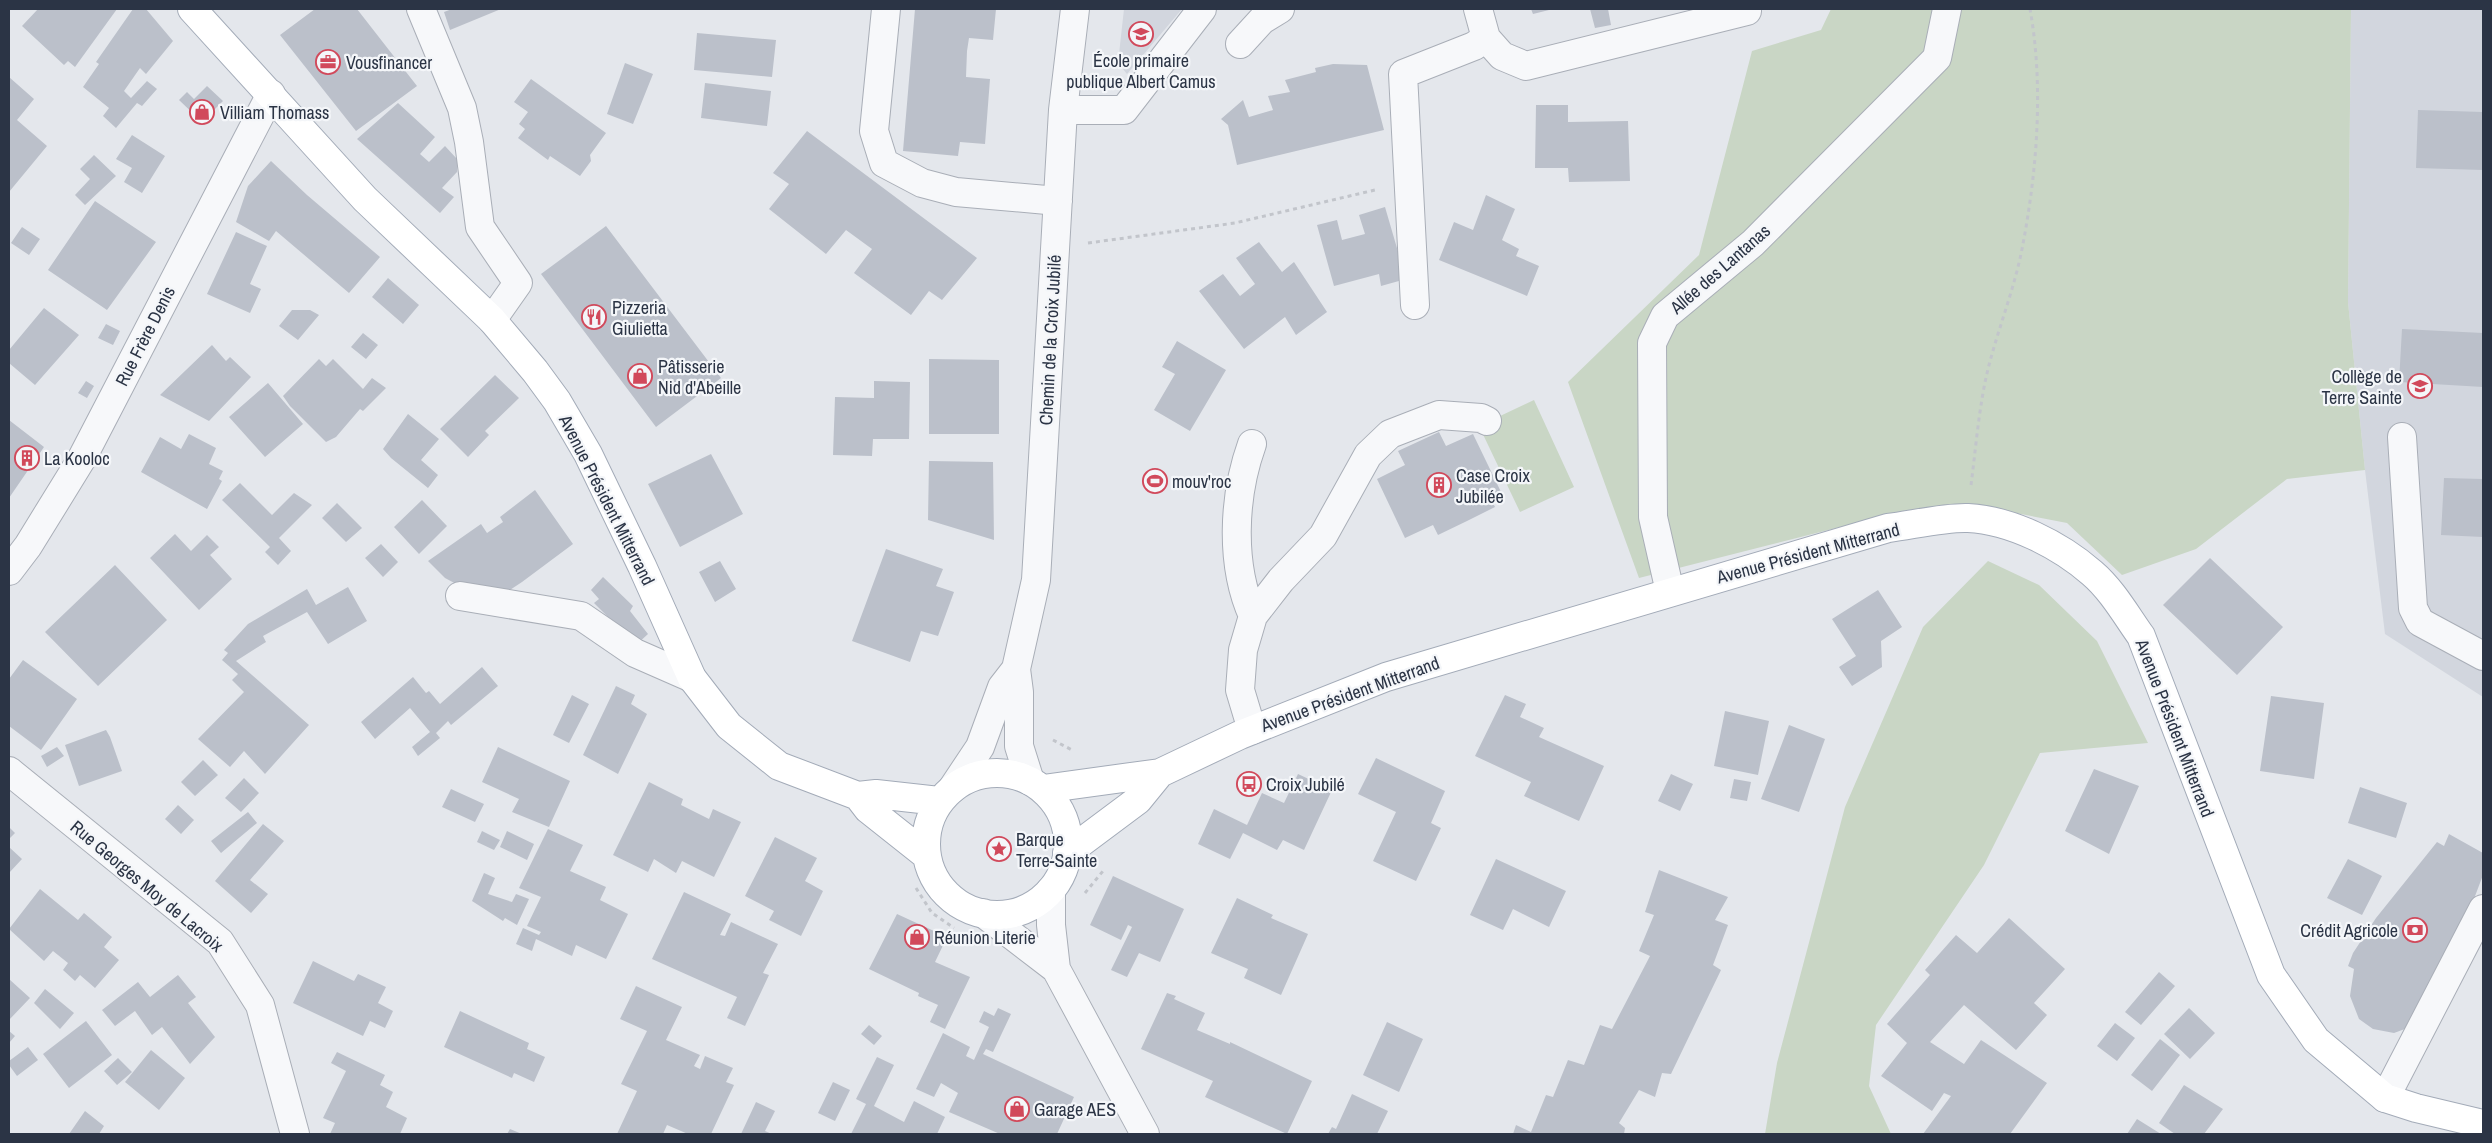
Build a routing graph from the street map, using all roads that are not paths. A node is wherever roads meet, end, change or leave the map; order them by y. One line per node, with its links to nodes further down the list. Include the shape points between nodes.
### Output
1 (192, 9): 12 (main road, Avenue Président Mitterrand)
2 (421, 9): 16 (street, via 462,108 480,227 518,283)
3 (886, 9): 14 (street, via 874,131 884,163 922,183 956,192)
4 (1075, 9): 13 (street, Chemin de la Croix Jubilé)
5 (1202, 9): 13 (street, via 1124,110)
6 (1280, 9): 11 (street, via 1262,20)
7 (1478, 9): 10 (street)
8 (1947, 9): 21 (street, Allée des Lantanas, via 1937,58 1753,243 1665,316 1652,344 1654,517)
9 (1747, 11): 10 (street, via 1526,66 1502,56)
10 (1486, 38): 15 (street, via 1474,46 1403,74)
11 (1240, 44)
12 (270, 94): 16 (main road, Avenue Président Mitterrand, via 365,199); 20 (street, Rue Frère Denis, via 81,460)
13 (1063, 110): 14 (street, Chemin de la Croix Jubilé)
14 (1058, 201): 25 (street, Chemin de la Croix Jubilé, via 1036,580)
15 (1415, 305)
16 (492, 320): 26 (main road, Avenue Président Mitterrand, via 557,401 588,454)
17 (1487, 421): 23 (street, via 1439,415 1390,434 1368,455 1323,536 1281,580)
18 (2402, 438): 24 (street, via 2413,608 2420,622)
19 (1252, 444): 23 (street, via 1239,495 1238,550 1244,596)
20 (9, 571)
21 (1670, 592): 27 (main road, Avenue Président Mitterrand, via 1386,677); 39 (main road, Avenue Président Mitterrand, via 1888,528 1968,518 2016,527 2055,547 2093,573 2141,636 2270,976 2316,1040)
22 (460, 596): 26 (street, via 580,616 635,653)
23 (1253, 616): 27 (street, via 1244,650 1240,690)
24 (2483, 656)
25 (1016, 669): 30 (street, Chemin de la Croix Jubilé, via 1018,746); 31 (street, Chemin de la Croix Jubilé, via 1002,687 980,748)
26 (692, 678): 32 (main road, Avenue Président Mitterrand, via 729,726 779,766)
27 (1252, 730): 29 (main road, Avenue Président Mitterrand)
28 (9, 771): 41 (street, Rue Georges Moy de Lacroix, via 220,942 260,1005)
29 (1160, 773): 30 (main road, Avenue Président Mitterrand); 33 (main road, Avenue Président Mitterrand, via 1138,800)
30 (1037, 785): 31 (main road, via 1011,774 990,773 970,778); 33 (main road, via 1055,803 1063,818 1068,835)
31 (946, 795): 32 (main road, Avenue Président Mitterrand); 34 (main road, via 930,818)
32 (858, 796): 34 (main road, Avenue Président Mitterrand, via 868,809)
33 (1067, 853): 35 (main road, via 1062,873)
34 (926, 855): 37 (main road, via 933,876 945,894 963,906)
35 (1051, 890): 37 (main road, via 1032,906 1008,914); 38 (street)
36 (2483, 909): 39 (street)
37 (983, 913): 38 (street)
38 (1056, 968): 42 (street)
39 (2385, 1098): 40 (main road, Avenue Président Mitterrand)
40 (2483, 1124)
41 (295, 1134)
42 (1145, 1134)

